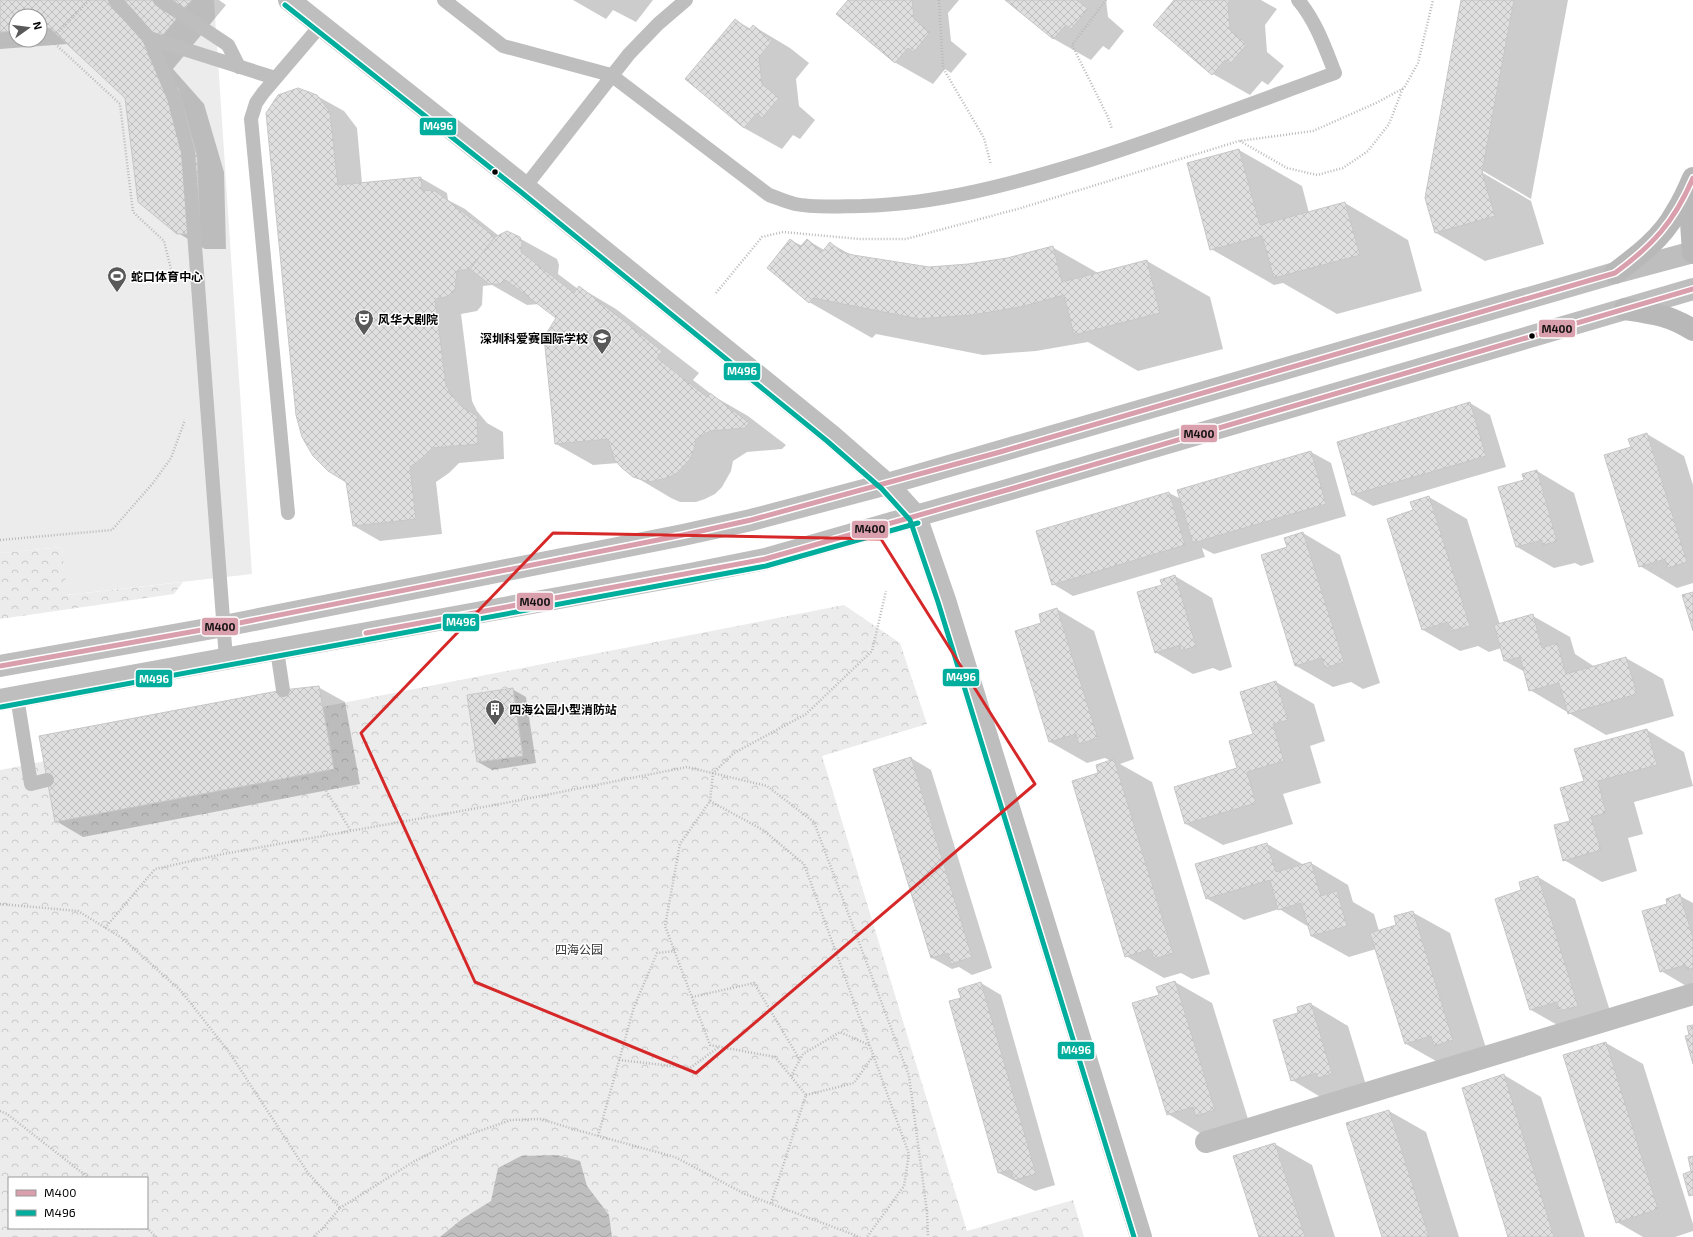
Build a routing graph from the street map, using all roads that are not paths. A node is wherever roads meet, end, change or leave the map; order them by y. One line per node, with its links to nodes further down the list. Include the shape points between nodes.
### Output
1 (115, 0): 8 (lane)
2 (160, 0): 9 (lane, via 228,45)
3 (289, 0): 7 (street)
4 (444, 0): 10 (lane, via 503,46)
5 (686, 0): 10 (lane, via 658,24)
6 (1298, 0): 10 (lane, via 1307,11 1321,39 1335,74 1119,151 1045,174 942,198 888,205 796,204 769,195)
7 (321, 25): 11 (lane); 13 (street)
8 (149, 38): 9 (lane); 23 (lane, via 174,98 188,152)
9 (239, 67): 11 (lane)
10 (611, 75): 13 (lane)
11 (275, 78): 21 (lane, via 256,103 251,119)
12 (1693, 178): 16 (main road, via 1676,213 1659,236 1637,258)
13 (525, 187): 20 (street, via 826,431)
14 (1693, 192): 15 (main road)
15 (1693, 253): 16 (street)
16 (1615, 273): 20 (street)
17 (1693, 289): 18 (street)
18 (1625, 309): 19 (main road, via 1654,313 1676,320); 22 (street)
19 (1693, 330)
20 (887, 484): 22 (street); 23 (street, via 691,533)
21 (288, 513)
22 (916, 516): 24 (street, via 765,558 690,574); 32 (street, via 945,600)
23 (224, 626): 25 (lane); 26 (street)
24 (277, 650): 25 (street); 27 (lane)
25 (226, 658): 28 (street)
26 (0, 666)
27 (283, 690)
28 (8, 698): 29 (lane, via 31,784)
29 (47, 780)
30 (1693, 994): 31 (street)
31 (1206, 1142)
32 (1141, 1237)

